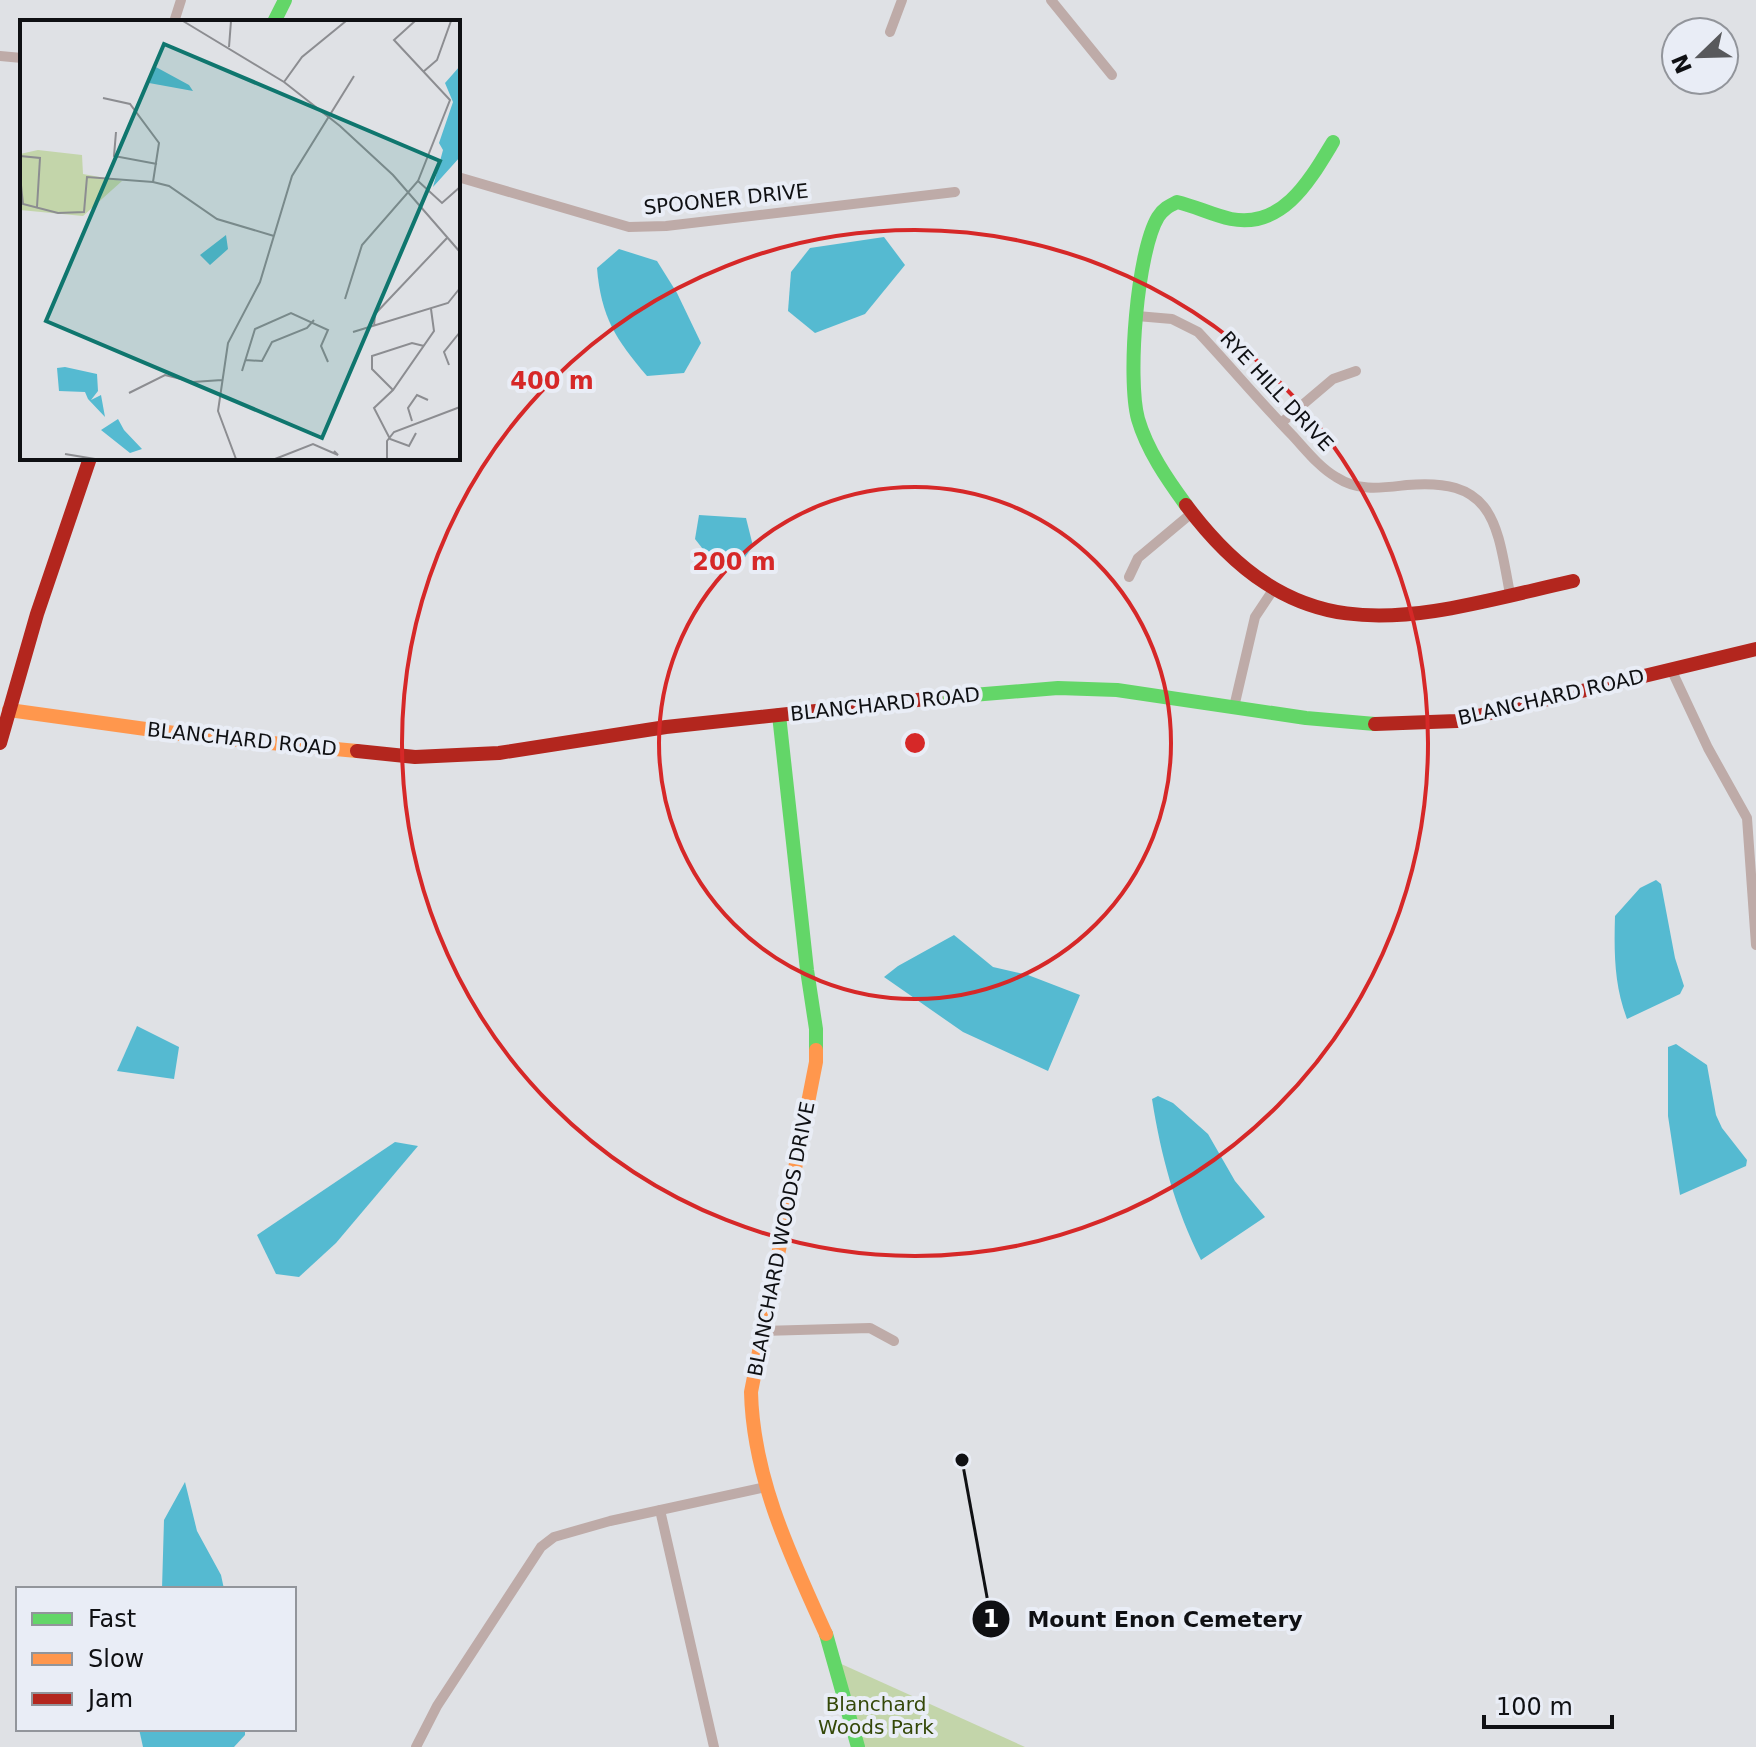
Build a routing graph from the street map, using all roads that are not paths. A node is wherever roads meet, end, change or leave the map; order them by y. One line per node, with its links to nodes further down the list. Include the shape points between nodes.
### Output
1 (181, 0): 5 (street)
2 (285, 0): 6 (street)
3 (902, 0): 7 (street)
4 (1051, 0): 10 (street)
5 (175, 20)
6 (275, 20)
7 (890, 32)
8 (0, 56): 9 (street)
9 (20, 58)
10 (1112, 75)
11 (1333, 142): 14 (street, via 1289,205 1262,218 1242,221 1196,206 1168,205 1159,213 1150,241)
12 (460, 178): 13 (street, SPOONER DRIVE, via 629,227)
13 (955, 192)
14 (1137, 316): 16 (street, RYE HILL DRIVE, via 1172,319 1198,332); 18 (street, via 1133,377 1138,418 1153,455)
15 (1356, 371): 16 (street, via 1333,379)
16 (1281, 423): 22 (street, RYE HILL DRIVE, via 1321,465 1351,486 1443,485 1474,497 1490,512 1499,533)
17 (89, 460): 26 (street)
18 (1193, 512): 19 (street, via 1138,558); 21 (street, via 1241,567)
19 (1129, 577)
20 (1573, 581): 22 (street)
21 (1273, 590): 22 (street, via 1346,614 1375,615 1461,606); 25 (street, via 1255,617)
22 (1510, 594)
23 (1756, 649): 24 (street, BLANCHARD ROAD)
24 (1671, 669): 25 (street, BLANCHARD ROAD, via 1457,721 1379,724); 29 (street, via 1747,818)
25 (1234, 707): 27 (street, BLANCHARD ROAD, via 1117,690 1058,688)
26 (5, 709): 27 (street, BLANCHARD ROAD, via 196,736 415,757 499,753); 28 (street)
27 (779, 715): 30 (street, BLANCHARD WOODS DRIVE, via 816,1062)
28 (0, 743)
29 (1756, 945)
30 (761, 1331): 31 (street, via 870,1328); 32 (street, BLANCHARD WOODS DRIVE, via 751,1392 752,1427)
31 (894, 1341)
32 (766, 1487): 33 (street); 36 (street, BLANCHARD WOODS DRIVE, via 831,1645)
33 (660, 1510): 34 (street, via 554,1537 541,1547); 35 (street)
34 (416, 1747)
35 (714, 1747)
36 (858, 1747)

